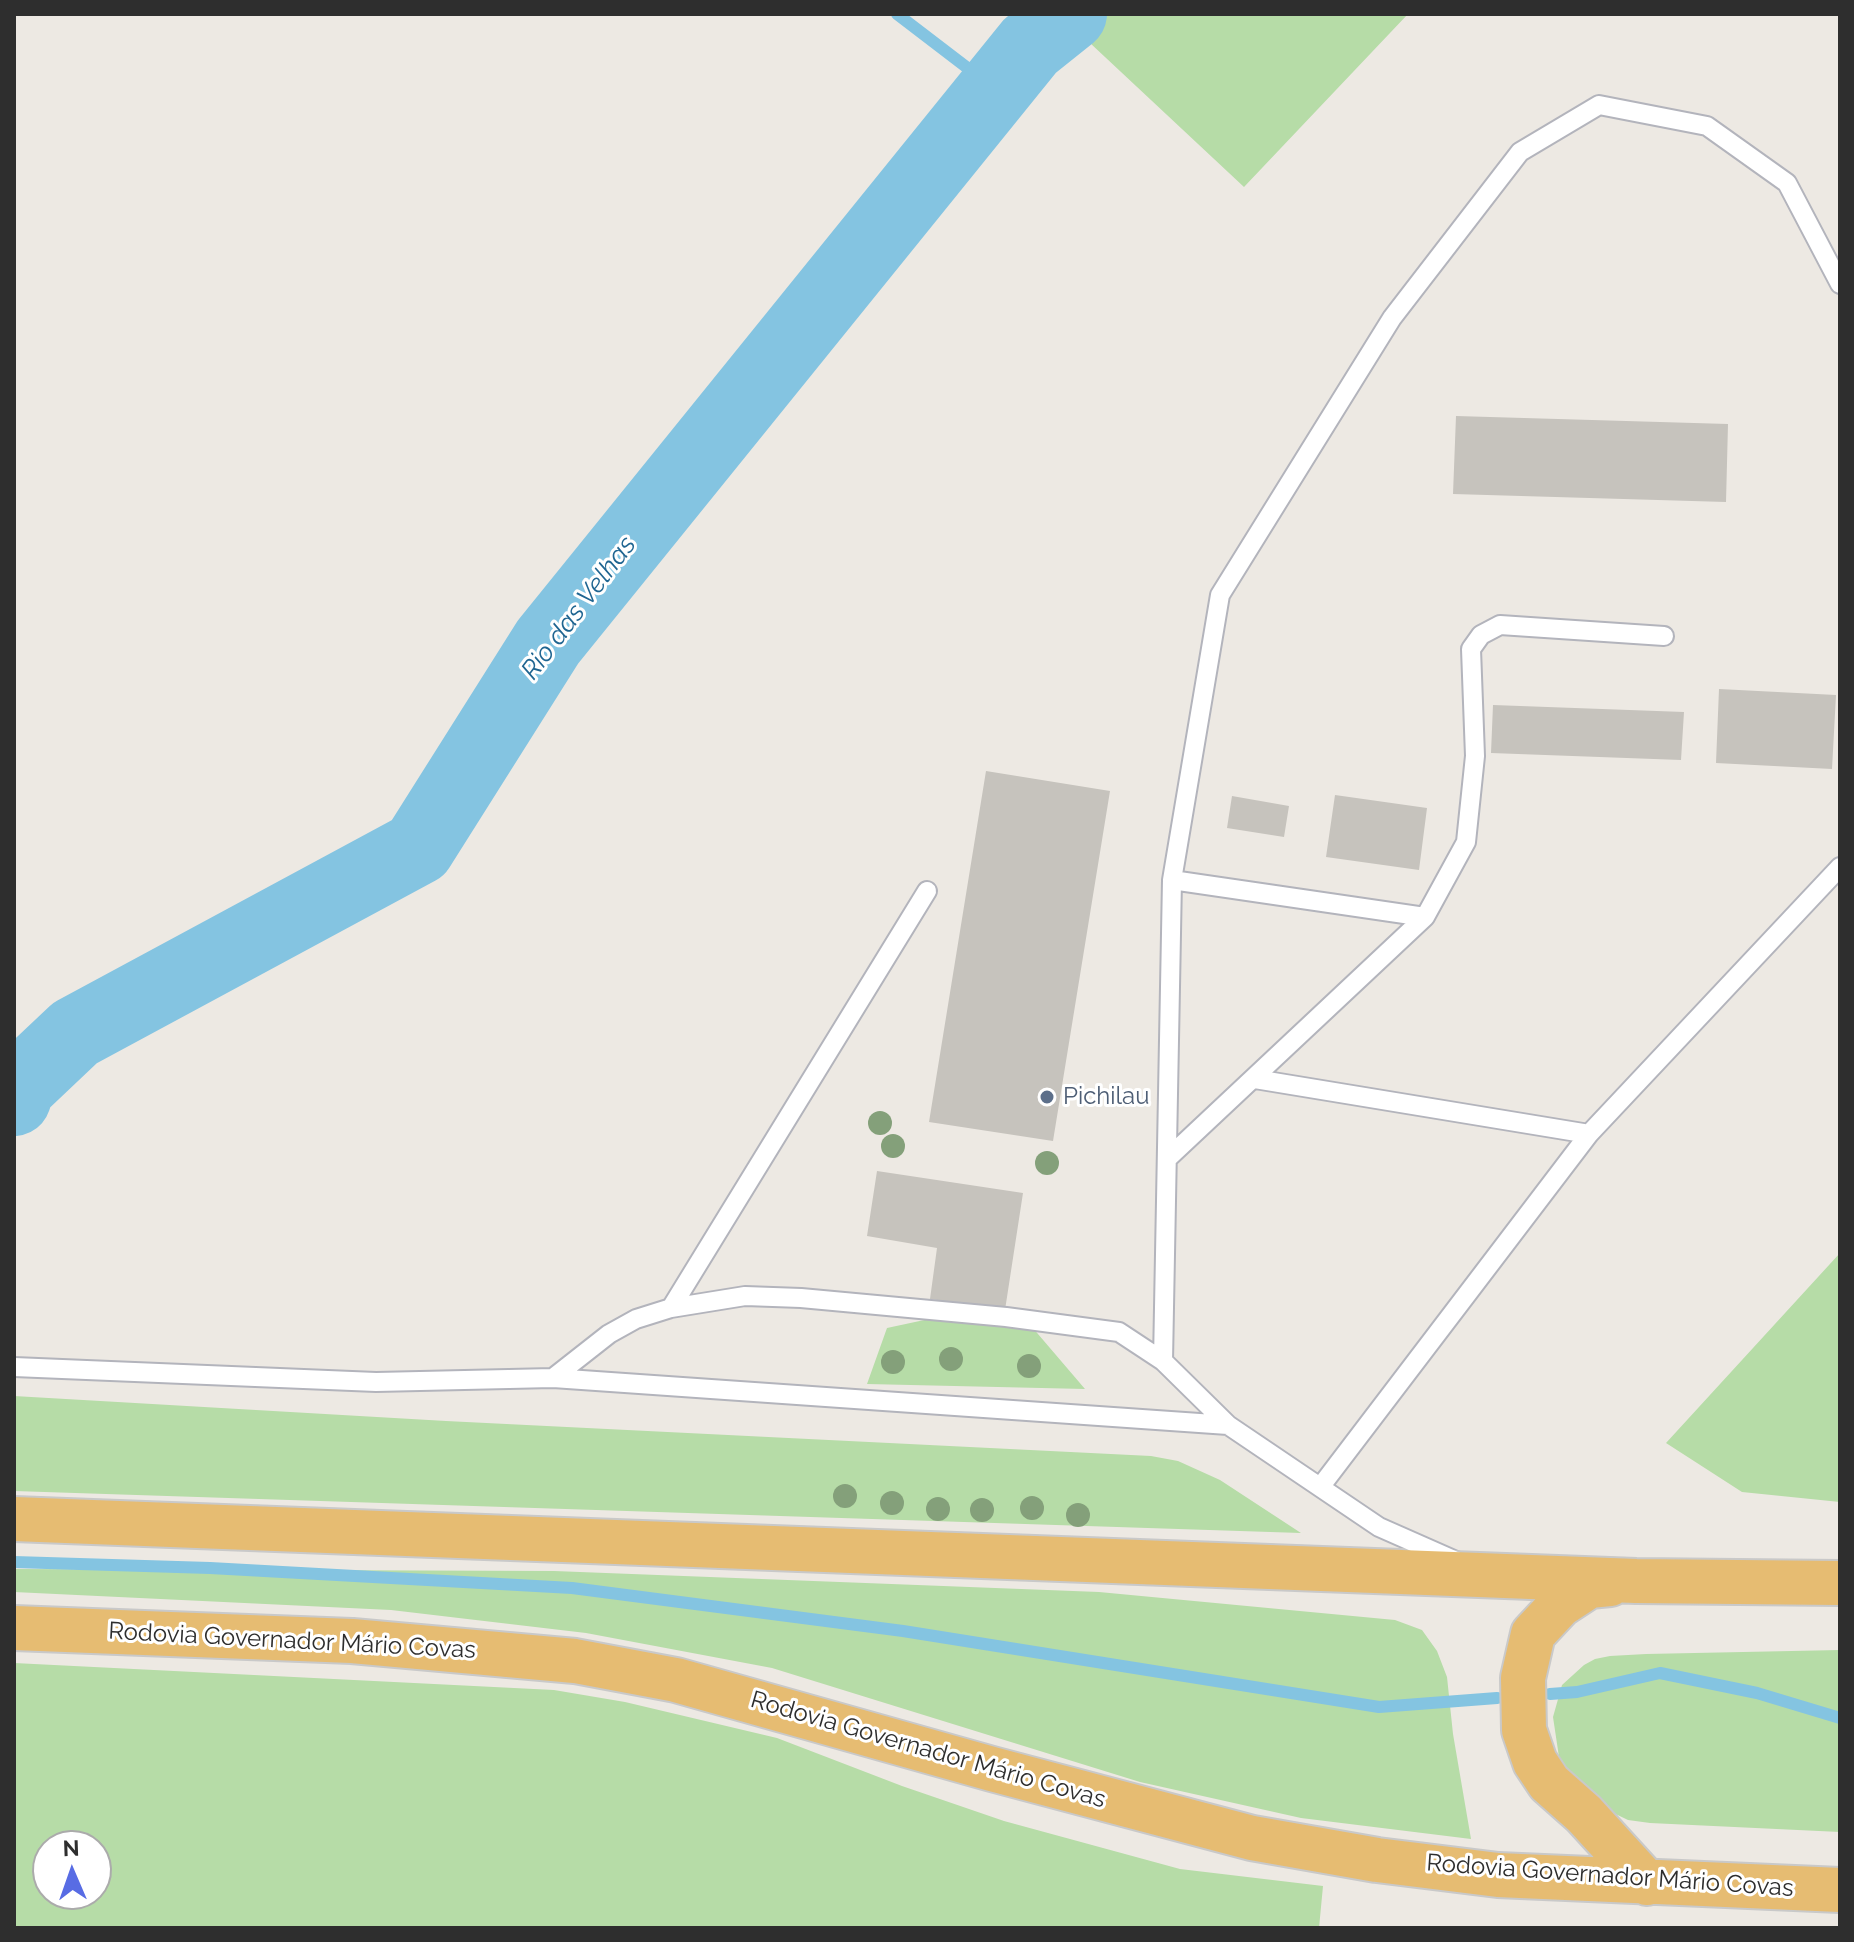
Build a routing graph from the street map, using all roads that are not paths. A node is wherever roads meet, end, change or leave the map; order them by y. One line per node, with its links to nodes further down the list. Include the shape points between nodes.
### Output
1 (1840, 284): 4 (lane, via 1787,183 1707,126 1599,105 1520,152 1392,318 1220,595)
2 (1664, 636): 6 (lane, via 1500,625 1481,635 1471,649 1475,756 1466,842)
3 (1840, 867): 8 (lane)
4 (1172, 880): 6 (lane); 9 (lane)
5 (927, 891): 10 (lane)
6 (1425, 917): 7 (lane)
7 (1255, 1079): 8 (lane); 9 (lane)
8 (1589, 1134): 15 (lane)
9 (1167, 1159): 11 (lane)
10 (671, 1308): 11 (lane, via 745,1296 1006,1317 1119,1332); 13 (lane, via 609,1334)
11 (1163, 1361): 14 (lane)
12 (14, 1367): 13 (lane, via 376,1382)
13 (553, 1378): 14 (lane)
14 (1228, 1425): 15 (lane)
15 (1321, 1486): 17 (lane, via 1379,1527)
16 (14, 1519): 17 (highway)
17 (1492, 1575): 18 (highway)
18 (1636, 1581): 19 (highway); 21 (highway, via 1589,1586 1560,1605 1533,1634 1523,1678 1524,1730 1549,1783)
19 (1840, 1583)
20 (14, 1628): 21 (highway, Rodovia Governador Mário Covas, via 352,1641 575,1661 676,1680 1252,1838 1498,1875)
21 (1647, 1883): 22 (highway, Rodovia Governador Mário Covas)
22 (1840, 1890)

